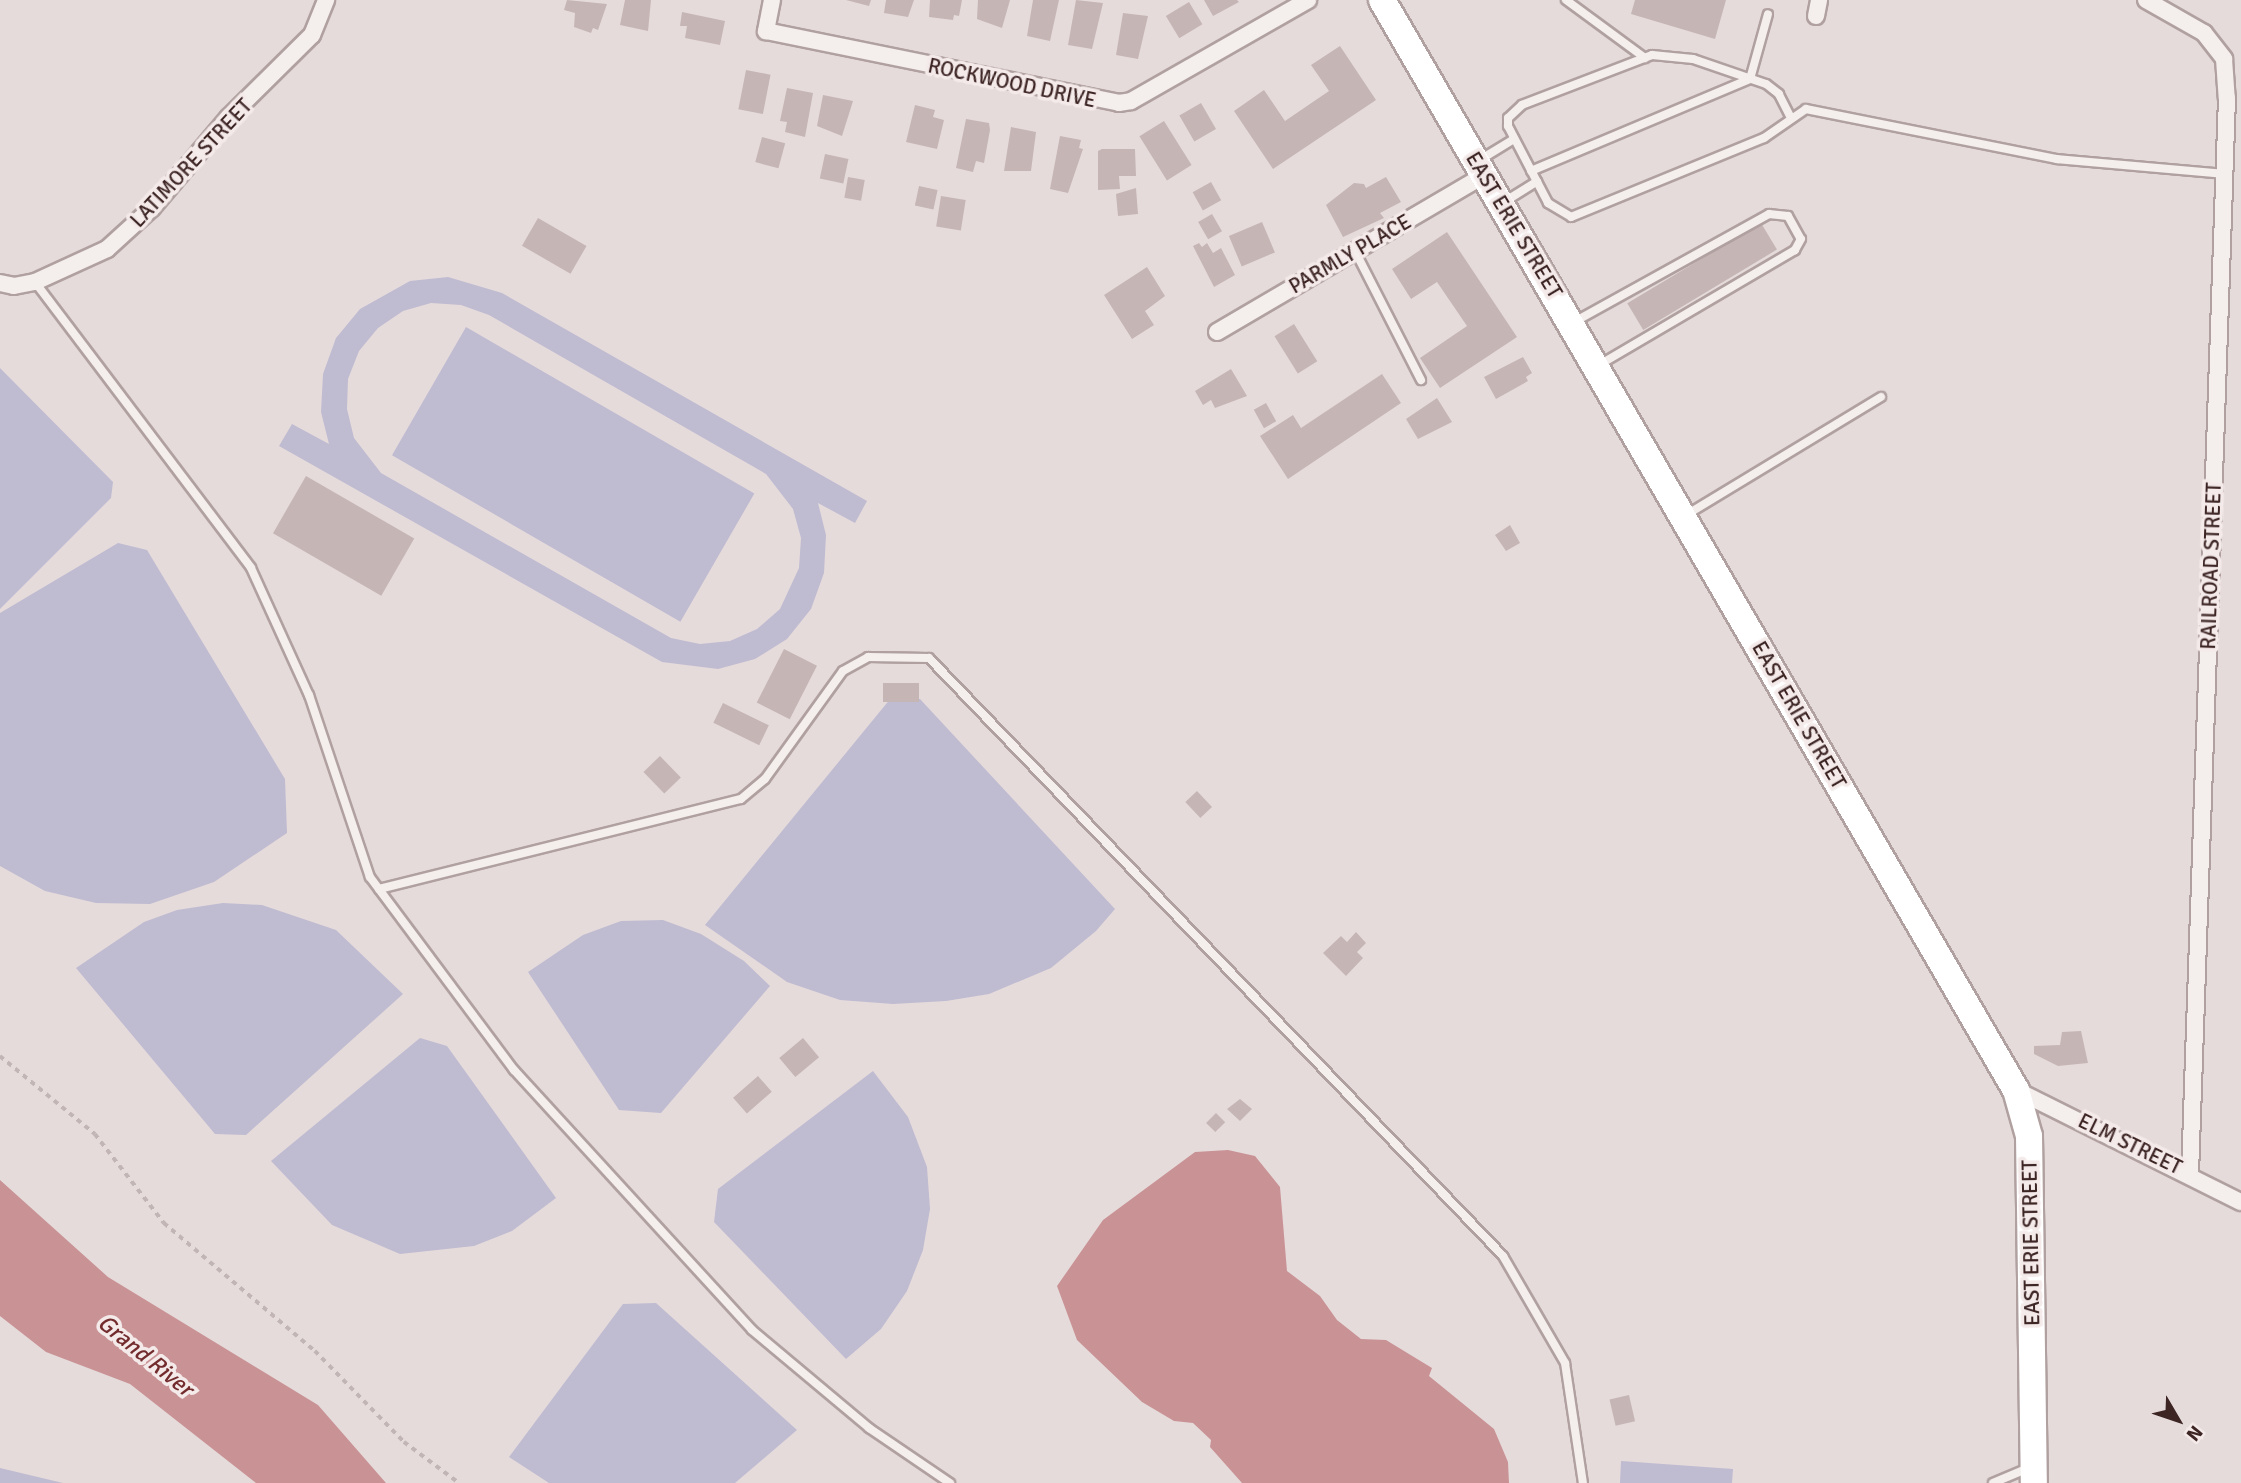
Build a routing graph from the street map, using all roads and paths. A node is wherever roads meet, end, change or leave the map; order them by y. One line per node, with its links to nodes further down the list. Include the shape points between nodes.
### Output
1 (326, 0): 18 (street, LATIMORE STREET, via 313,35 228,118 152,208 107,249)
2 (772, 0): 3 (street, ROCKWOOD DRIVE, via 766,31 1119,103 1131,101)
3 (1308, 0)
4 (1382, 0): 12 (main road, EAST ERIE STREET)
5 (1566, 0): 8 (lane)
6 (2146, 0): 14 (street, RAILROAD STREET, via 2204,33 2224,59)
7 (1768, 14): 9 (lane)
8 (1646, 58): 9 (lane, via 1671,55); 11 (lane, via 1522,105 1508,118)
9 (1750, 79): 10 (lane, via 1779,94); 13 (lane)
10 (1791, 118): 14 (lane, via 1806,108 2057,159); 15 (lane, via 1764,138 1571,217 1548,203)
11 (1514, 139): 12 (lane); 13 (lane)
12 (1480, 169): 16 (main road, EAST ERIE STREET); 17 (street, PARMLY PLACE)
13 (1531, 171): 15 (lane)
14 (2224, 174): 29 (street, RAILROAD STREET)
15 (1537, 181): 16 (lane)
16 (1500, 204): 20 (main road, EAST ERIE STREET)
17 (1355, 251): 21 (street, PARMLY PLACE); 23 (lane)
18 (35, 282): 19 (street, LATIMORE STREET); 26 (lane, via 251,568 309,695 370,877)
19 (0, 283)
20 (1572, 323): 22 (main road, EAST ERIE STREET); 22 (lane, via 1769,214 1788,216 1801,239 1795,250)
21 (1217, 332)
22 (1597, 367): 25 (main road, EAST ERIE STREET)
23 (1421, 380)
24 (1881, 397): 25 (lane)
25 (1684, 517): 28 (main road, EAST ERIE STREET)
26 (379, 889): 33 (lane, via 514,1070 752,1330 869,1428); 34 (lane, via 741,799 765,779 843,671 868,657 929,658 1503,1256 1565,1363)
27 (0, 1056): 32 (path, via 95,1134 164,1223 315,1351 404,1442)
28 (2016, 1090): 29 (street, ELM STREET); 31 (main road, EAST ERIE STREET, via 2029,1136)
29 (2190, 1173): 30 (street, ELM STREET)
30 (2241, 1202)
31 (2034, 1474): 35 (lane)
32 (459, 1483)
33 (950, 1483)
34 (1583, 1483)
35 (1993, 1483)

